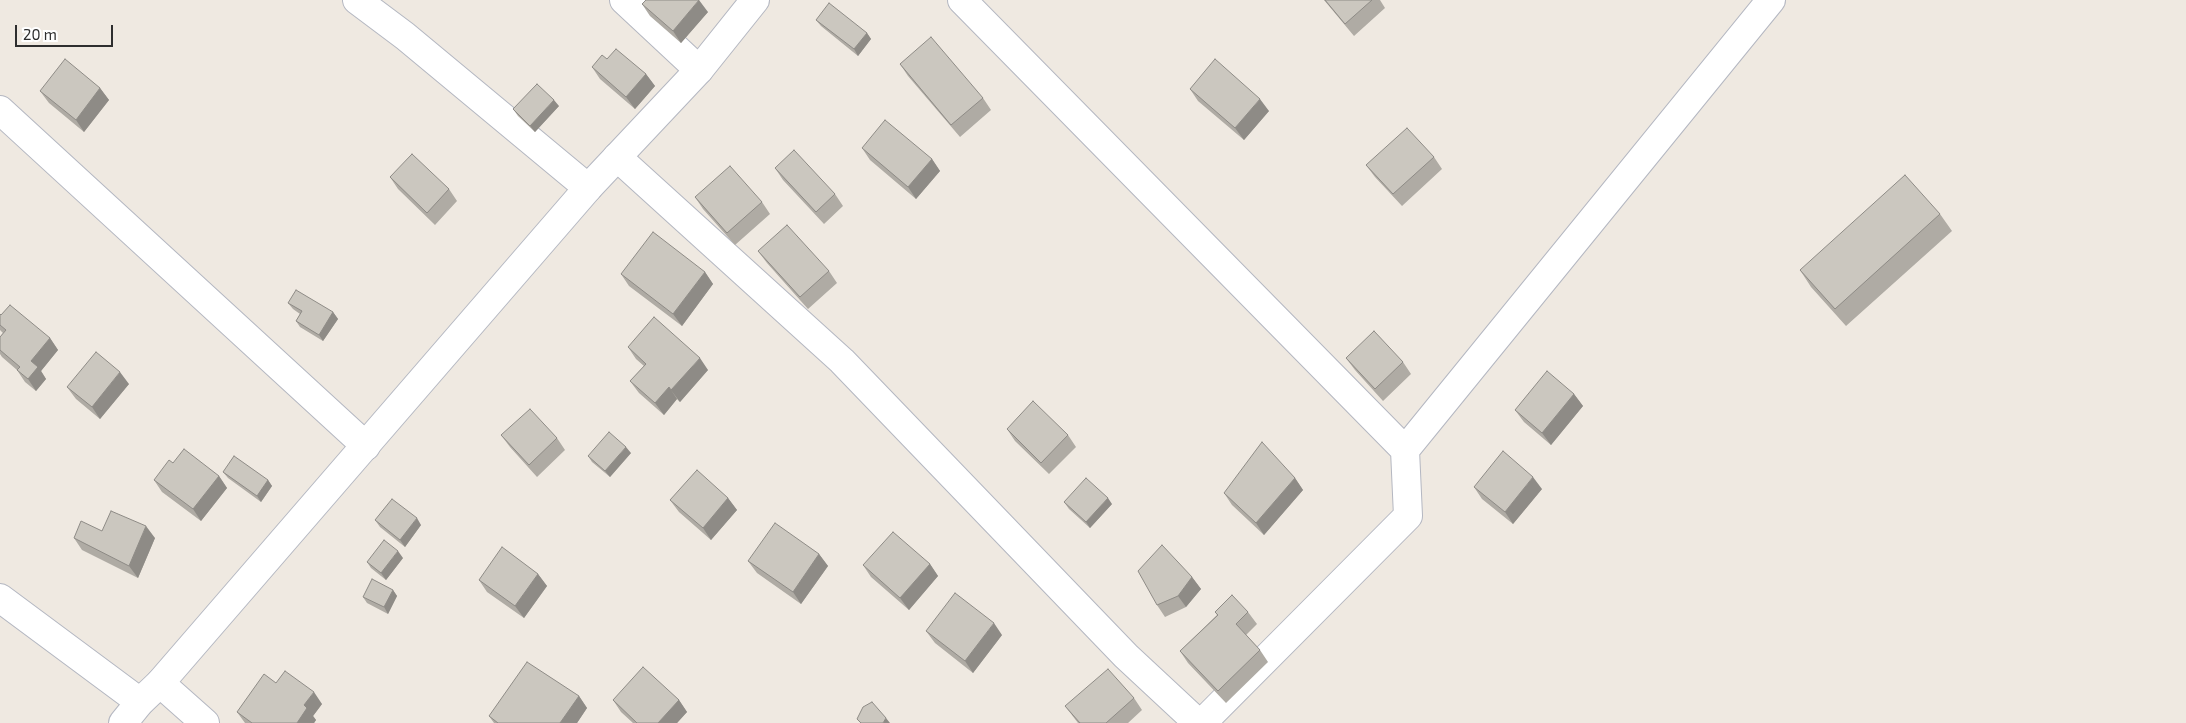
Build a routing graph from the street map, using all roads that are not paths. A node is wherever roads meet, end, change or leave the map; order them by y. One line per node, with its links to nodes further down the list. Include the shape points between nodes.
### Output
1 (357, 0): 9 (street)
2 (624, 0): 6 (street)
3 (755, 0): 6 (street)
4 (962, 0): 11 (street)
5 (1771, 0): 11 (street)
6 (698, 70): 8 (street)
7 (0, 110): 10 (street)
8 (617, 157): 9 (street); 17 (street, via 842,361 1126,656)
9 (588, 188): 10 (street)
10 (366, 446): 13 (street)
11 (1405, 450): 18 (street, via 1408,516)
12 (0, 598): 14 (street)
13 (160, 684): 14 (street); 16 (street)
14 (140, 702): 15 (street)
15 (123, 723)
16 (205, 723)
17 (1198, 723)
18 (1202, 723)

